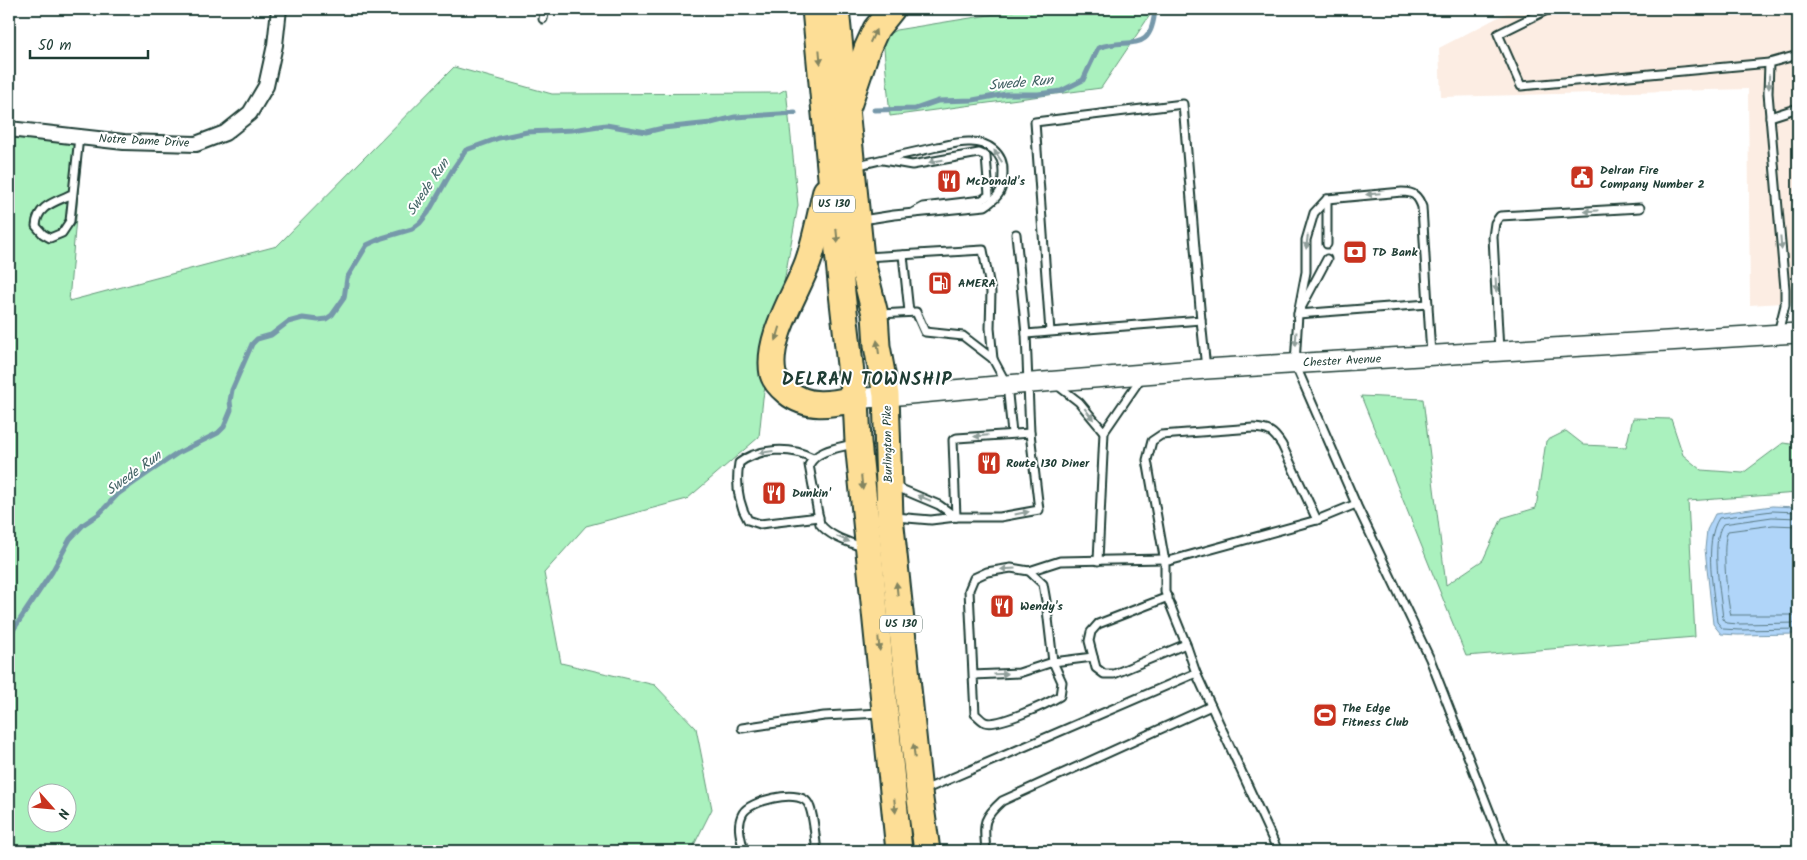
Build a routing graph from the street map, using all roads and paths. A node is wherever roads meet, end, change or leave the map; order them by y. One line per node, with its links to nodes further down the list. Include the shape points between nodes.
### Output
1 (279, 9): 14 (street, Notre Dame Drive, via 266,86 250,113 225,133 196,144)
2 (544, 9): 7 (lane)
3 (815, 9): 16 (highway, Burlington Pike / US 130, one-way to 16)
4 (836, 9): 11 (highway, Burlington Pike / US 130)
5 (892, 9): 11 (highway, one-way to 5, via 867,49 876,29)
6 (1549, 9): 9 (lane, via 1498,34 1521,86)
7 (543, 18)
8 (1798, 55): 9 (lane)
9 (1769, 63): 12 (lane, one-way to 12)
10 (1798, 108): 12 (lane)
11 (845, 116): 16 (highway, Burlington Pike / US 130)
12 (1770, 117): 35 (lane, one-way to 35, via 1785,288 1785,305)
13 (9, 128): 14 (street, Notre Dame Drive)
14 (79, 137): 17 (lane)
15 (880, 159): 16 (lane); 20 (lane, one-way to 15, via 923,207 982,200 989,194 986,156 979,153 912,165); 20 (lane, one-way to 15, via 985,206 995,200 1003,187 1004,168 998,154 991,147 971,142)
16 (841, 169): 21 (highway, Burlington Pike / US 130); 46 (highway, Burlington Pike / US 130, one-way to 46, via 851,374); 46 (highway, one-way to 46, via 808,262 780,325 772,361 774,375 786,391 799,400 809,404 830,404)
17 (72, 194): 17 (lane, via 70,221 62,233 50,238 43,234 36,226 37,217 46,207)
18 (1326, 199): 23 (lane); 27 (lane, one-way to 18, via 1422,207 1418,196 1402,192); 30 (lane, one-way to 30, via 1314,213 1306,240 1306,272)
19 (1640, 208): 36 (lane, one-way to 36, via 1500,216 1495,223 1493,237)
20 (912, 213): 21 (lane)
21 (857, 221): 25 (highway, Burlington Pike / US 130)
22 (1016, 234): 34 (lane)
23 (1326, 244)
24 (903, 255): 25 (lane); 28 (lane); 38 (lane, via 983,250 991,292)
25 (861, 258): 29 (highway, Burlington Pike / US 130)
26 (1327, 259): 30 (lane)
27 (1428, 304): 30 (lane); 37 (lane)
28 (909, 312): 29 (lane); 38 (lane, via 916,312 925,332 963,336)
29 (875, 314): 45 (highway, Burlington Pike / US 130, one-way to 29)
30 (1298, 314): 39 (lane, one-way to 39)
31 (1201, 320): 32 (lane); 32 (lane, via 1183,104 1035,122); 40 (lane)
32 (1050, 332): 34 (lane)
33 (1798, 333): 35 (street, Chester Avenue)
34 (1026, 334): 43 (lane)
35 (1777, 334): 36 (street, Chester Avenue)
36 (1499, 352): 37 (street, Chester Avenue)
37 (1431, 357): 39 (street, Chester Avenue)
38 (993, 359): 44 (lane)
39 (1295, 364): 40 (street, Chester Avenue); 53 (lane)
40 (1206, 369): 41 (street, Chester Avenue)
41 (1143, 374): 42 (street, Chester Avenue); 47 (lane)
42 (1053, 382): 43 (street, Chester Avenue); 47 (lane, one-way to 47, via 1079,402)
43 (1029, 383): 44 (street, Chester Avenue); 48 (lane)
44 (1007, 385): 45 (street, Chester Avenue); 49 (lane)
45 (886, 395): 46 (street, Chester Avenue); 52 (highway, Burlington Pike / US 130)
46 (856, 399): 50 (highway, Burlington Pike / US 130)
47 (1104, 432): 60 (lane)
48 (1030, 433): 49 (lane); 55 (lane, one-way to 48, via 1000,517 1039,510)
49 (1012, 434): 55 (lane, one-way to 55, via 953,440)
50 (858, 442): 51 (lane); 58 (highway, Burlington Pike / US 130, one-way to 58)
51 (813, 458): 57 (lane, via 809,464); 57 (lane, one-way to 57, via 786,449 758,453 739,463 737,478 743,511 748,520 760,524)
52 (889, 484): 54 (highway, Burlington Pike / US 130); 55 (lane, one-way to 52, via 939,505)
53 (1356, 504): 56 (lane); 78 (lane, via 1430,659)
54 (890, 516): 55 (lane, via 931,520); 71 (highway, Burlington Pike / US 130, one-way to 54)
55 (956, 517)
56 (1317, 520): 59 (lane); 59 (lane, via 1282,445 1276,435 1266,429 1161,435 1152,441 1147,460)
57 (819, 521): 58 (lane, one-way to 58, via 831,534)
58 (869, 550): 69 (highway, Burlington Pike / US 130, one-way to 69)
59 (1165, 560): 60 (lane); 62 (lane, via 1165,592)
60 (1098, 561): 61 (lane, via 1060,561)
61 (1029, 571): 65 (lane, via 1043,584); 67 (lane, one-way to 67, via 1011,568 974,578 969,590)
62 (1168, 598): 63 (lane); 64 (lane, via 1098,624 1091,632 1089,642)
63 (1186, 644): 64 (lane, via 1114,674 1104,674 1096,668); 66 (lane)
64 (1093, 658): 65 (lane)
65 (1053, 662): 67 (lane, one-way to 65, via 1019,673); 67 (lane, via 1062,682 1060,696 997,723 985,722 976,714)
66 (1196, 673): 68 (lane); 71 (lane)
67 (973, 675)
68 (1211, 706): 76 (lane, via 1002,801 989,813 984,825); 77 (lane)
69 (885, 713): 70 (lane, via 824,716); 74 (highway, Burlington Pike / US 130, one-way to 74)
70 (742, 728)
71 (919, 792): 75 (highway, Burlington Pike / US 130)
72 (744, 851): 73 (lane, via 738,827 742,814 749,806 786,796 799,797 807,802)
73 (817, 851)
74 (899, 851)
75 (927, 851)
76 (986, 851)
77 (1278, 851)
78 (1505, 851)

